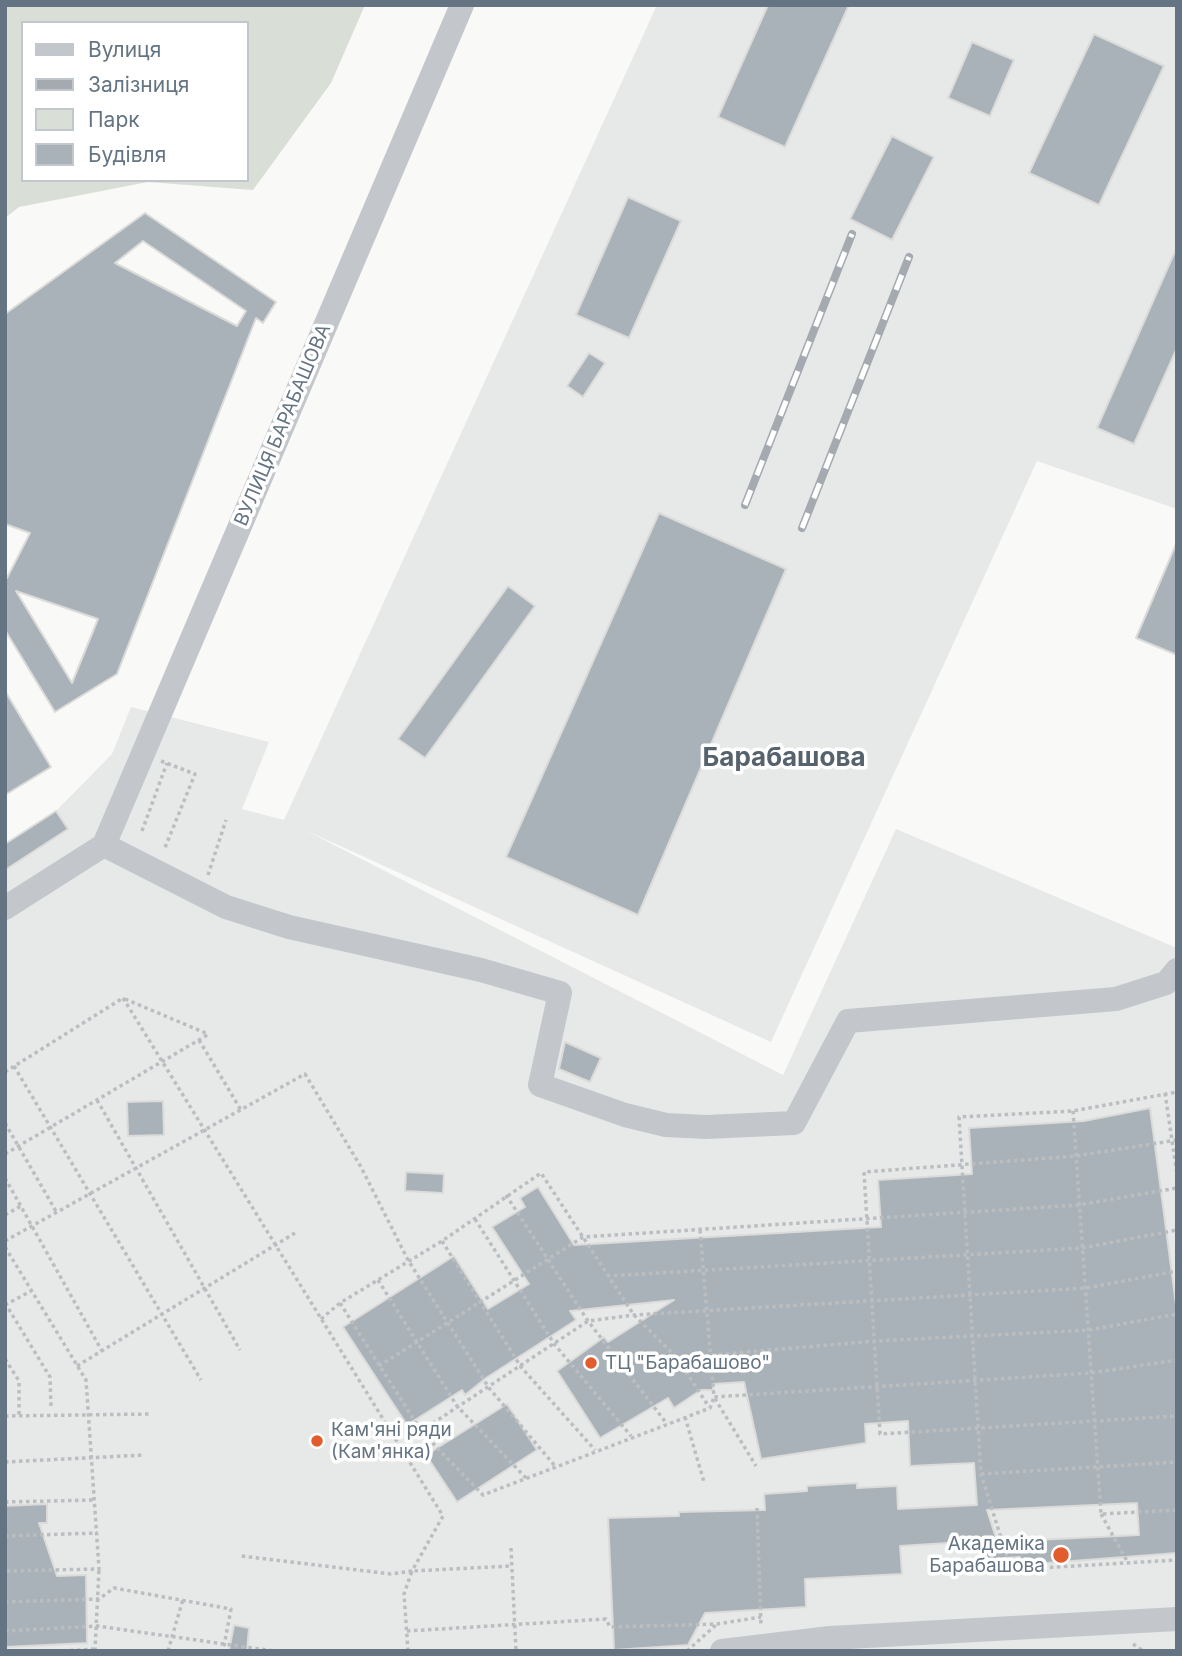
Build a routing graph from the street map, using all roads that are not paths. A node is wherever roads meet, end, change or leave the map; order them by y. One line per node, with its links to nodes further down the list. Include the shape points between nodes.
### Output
1 (461, 5): 2 (street, ВУЛИЦЯ БАРАБАШОВА)
2 (104, 845): 3 (street); 4 (street, via 226,907 289,927 481,970 560,993 540,1085 666,1125 794,1123 848,1021 1116,999 1166,983)
3 (5, 908)
4 (1177, 970)
5 (1177, 1619): 6 (street, via 831,1638)
6 (722, 1651)

